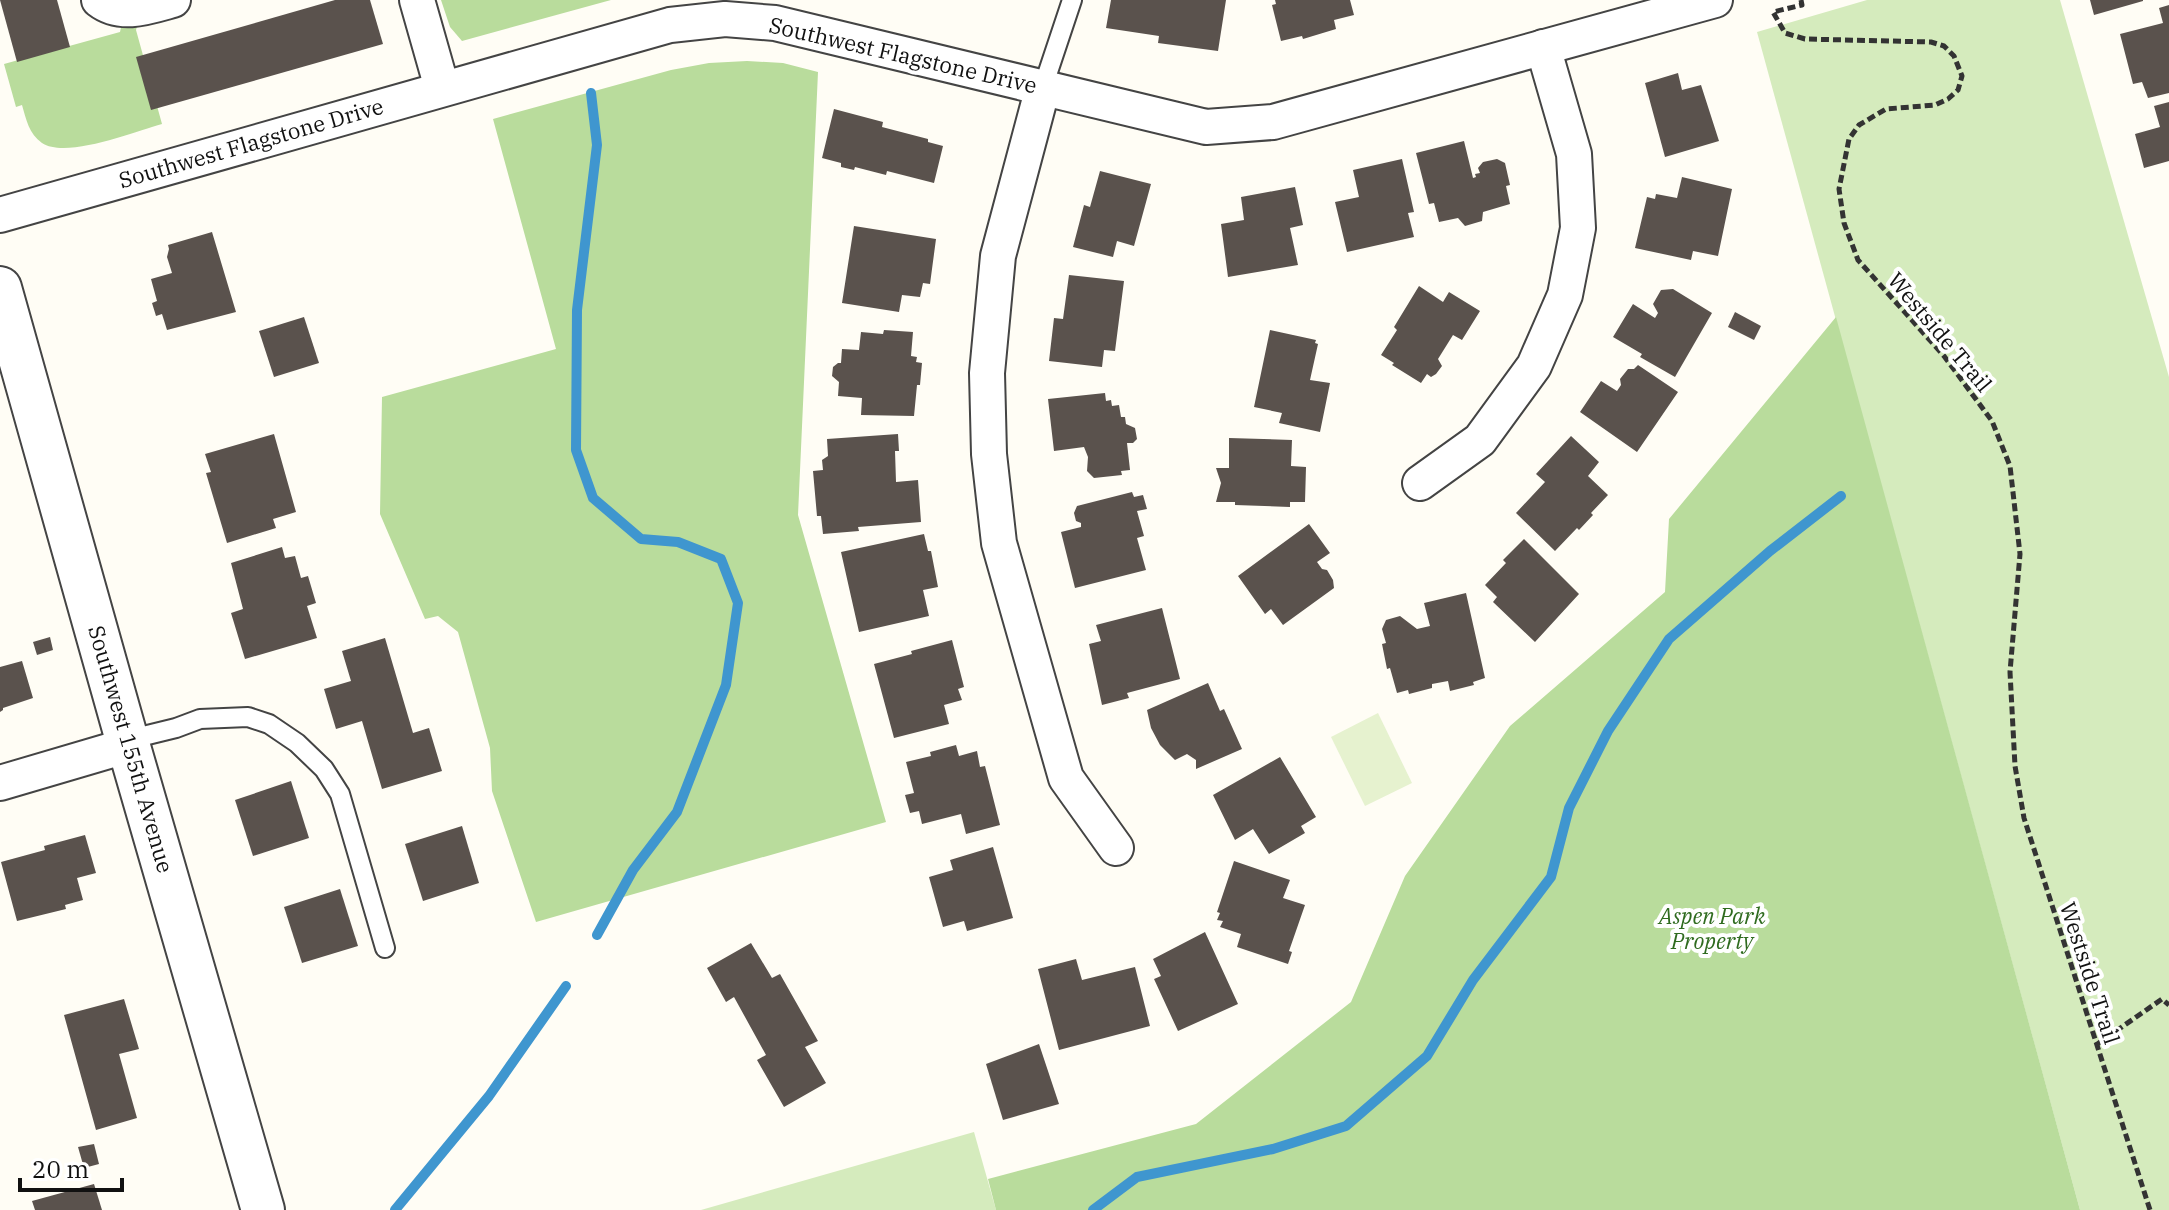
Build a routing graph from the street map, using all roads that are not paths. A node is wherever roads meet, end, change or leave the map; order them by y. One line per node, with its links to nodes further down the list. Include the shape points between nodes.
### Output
1 (99, 0): 2 (street, via 135,10)
2 (173, 0)
3 (417, 0): 9 (street)
4 (1072, 0): 8 (lane)
5 (1715, 0): 7 (street, Southwest Flagstone Drive)
6 (759, 11): 8 (street, Southwest Flagstone Drive, via 790,27); 9 (street, Southwest Flagstone Drive, via 670,25)
7 (1543, 47): 8 (street, Southwest Flagstone Drive, via 1273,122 1206,127); 12 (street, via 1574,154 1578,228 1565,295 1534,366 1480,440)
8 (1043, 87): 15 (street, via 998,256 987,373 989,454 999,543 1066,778)
9 (442, 88): 10 (street, Southwest Flagstone Drive)
10 (0, 215)
11 (1, 294): 13 (street, Southwest 155th Avenue)
12 (1420, 483)
13 (128, 742): 14 (street); 16 (lane, via 200,719 248,717 297,743 340,794); 17 (street, Southwest 155th Avenue)
14 (0, 783)
15 (1116, 848)
16 (385, 948)
17 (263, 1210)

